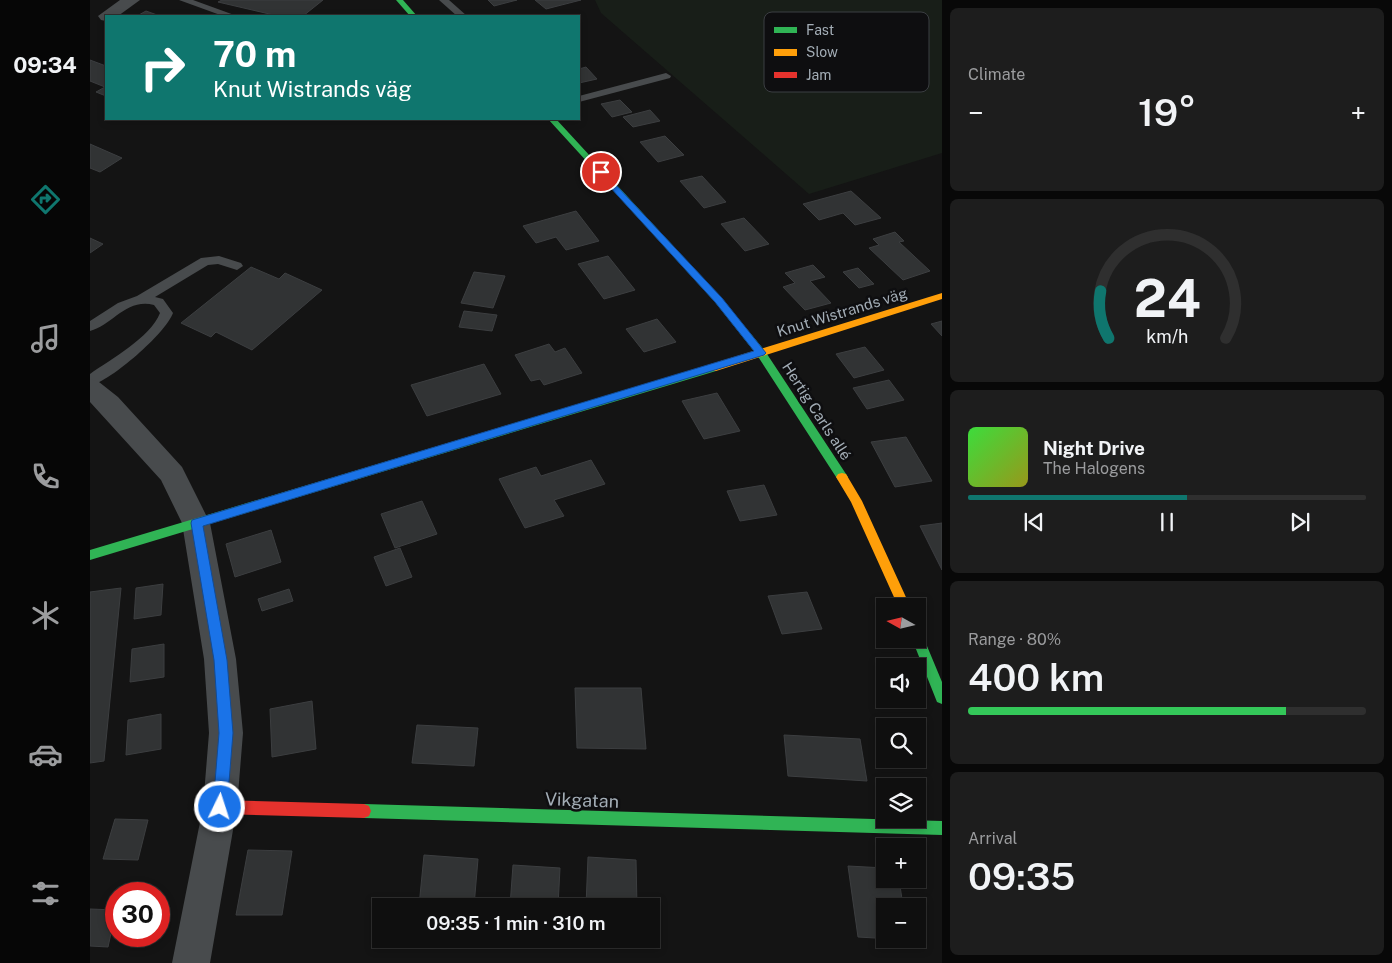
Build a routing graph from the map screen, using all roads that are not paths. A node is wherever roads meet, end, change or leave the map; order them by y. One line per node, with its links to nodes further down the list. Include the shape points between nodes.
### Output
1 (132, 0): 5 (street)
2 (184, 0): 6 (lane)
3 (399, 0): 7 (street)
4 (444, 0): 8 (lane)
5 (110, 15)
6 (229, 15)
7 (413, 15)
8 (461, 15)
9 (105, 18): 10 (street)
10 (90, 28)
11 (666, 76): 12 (lane)
12 (580, 99)
13 (553, 120): 18 (street, Hertig Carls allé, via 718,300)
14 (238, 266): 16 (lane, via 219,260 205,261)
15 (942, 296): 18 (street, Knut Wistrands väg)
16 (142, 299): 17 (lane, via 124,304); 19 (lane, via 162,304 167,313 165,321)
17 (90, 326)
18 (761, 353): 21 (street, Knut Wistrands väg); 23 (street, Hertig Carls allé, via 828,452 856,501)
19 (90, 380)
20 (90, 388): 21 (street, via 109,404 172,474)
21 (196, 523): 22 (street, Knut Wistrands väg); 26 (street, via 220,660 226,733)
22 (90, 555)
23 (900, 598)
24 (922, 648): 25 (street)
25 (942, 698)
26 (220, 807): 27 (street, Vikgatan); 28 (street)
27 (942, 828)
28 (190, 963)

